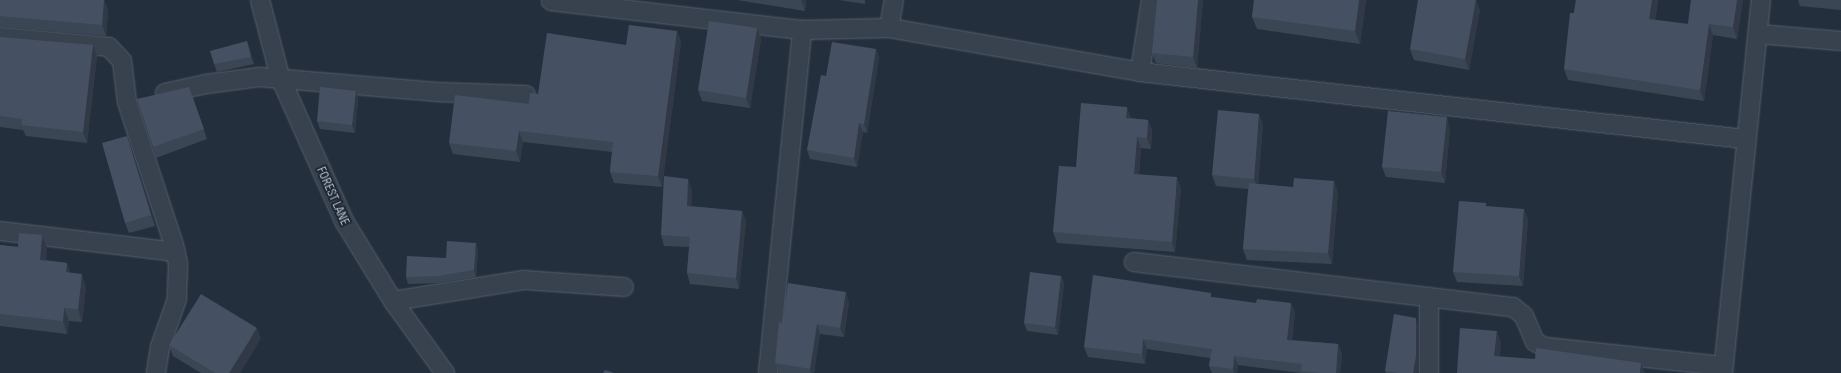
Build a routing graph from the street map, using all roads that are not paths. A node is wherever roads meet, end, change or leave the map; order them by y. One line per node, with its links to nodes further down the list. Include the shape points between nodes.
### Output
1 (260, 0): 12 (street, FOREST LANE)
2 (894, 0): 6 (street)
3 (1151, 0): 11 (street)
4 (1761, 0): 8 (street)
5 (551, 1): 7 (street)
6 (889, 28): 7 (street); 11 (street)
7 (802, 30): 25 (street)
8 (1758, 34): 10 (street); 15 (street)
9 (0, 37): 14 (street, via 109,47 122,61)
10 (1841, 41)
11 (1140, 72): 15 (street)
12 (280, 77): 13 (street, via 436,92); 14 (street, via 237,79); 21 (street, FOREST LANE, via 344,221)
13 (526, 96)
14 (139, 99): 17 (street)
15 (1745, 139): 22 (street)
16 (0, 231): 17 (street)
17 (176, 252): 23 (street, via 179,280 177,299 160,347)
18 (1134, 262): 20 (street)
19 (624, 288): 21 (street, via 524,280)
20 (1429, 297): 22 (street, via 1513,308 1524,316 1535,342 1544,347); 26 (street)
21 (393, 301): 24 (street, FOREST LANE)
22 (1723, 370)
23 (156, 373)
24 (445, 373)
25 (768, 373)
26 (1429, 373)

